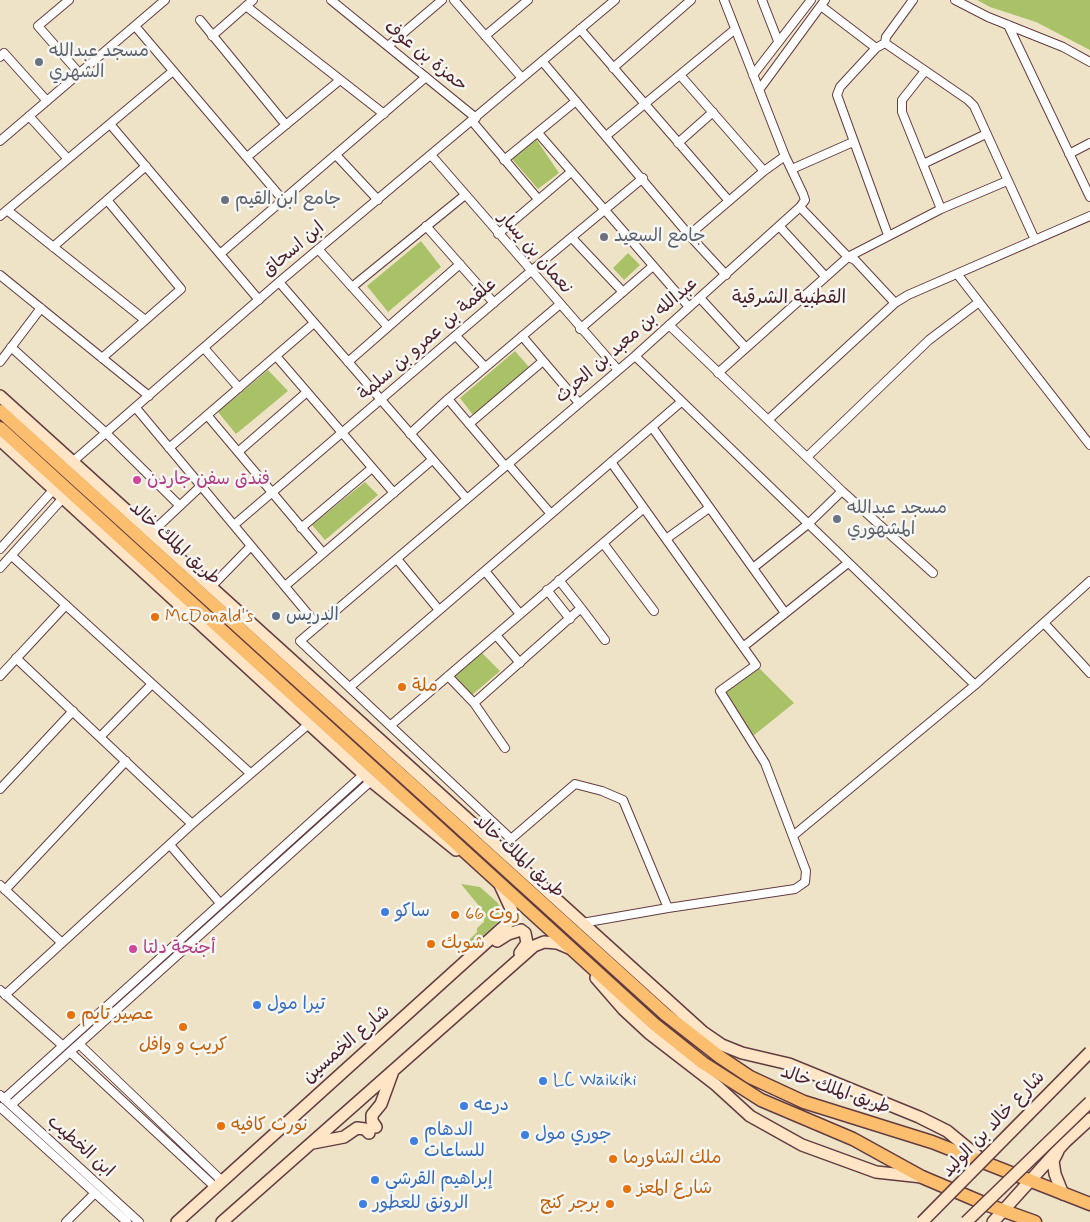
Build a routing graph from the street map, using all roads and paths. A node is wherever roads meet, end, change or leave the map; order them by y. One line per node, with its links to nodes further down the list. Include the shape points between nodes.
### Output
1 (69, 0): 35 (street, via 38,26)
2 (165, 0): 20 (street)
3 (253, 0): 17 (street)
4 (331, 0): 27 (street, حمزة بن عوف)
5 (428, 0): 15 (street)
6 (454, 0): 24 (street)
7 (528, 0): 24 (street)
8 (615, 0): 21 (street, ابن اسحاق)
9 (691, 0): 32 (street)
10 (724, 0): 22 (street)
11 (762, 0): 25 (street)
12 (811, 0): 25 (street)
13 (913, 0): 26 (street)
14 (954, 0): 19 (street)
15 (438, 3): 27 (street)
16 (823, 3): 28 (street); 41 (street)
17 (246, 6): 23 (street); 40 (street)
18 (200, 20): 23 (street)
19 (1008, 25): 31 (street, via 1063,47); 58 (street)
20 (135, 26): 33 (street); 35 (street)
21 (580, 29): 30 (street, ابن اسحاق); 32 (street)
22 (734, 30): 36 (street); 37 (street)
23 (212, 36): 50 (street)
24 (485, 36): 39 (street)
25 (778, 41): 37 (street)
26 (885, 42): 28 (street); 34 (street)
27 (388, 46): 38 (street, حمزة بن عوف)
28 (876, 48): 56 (street, via 840,86 837,95)
29 (0, 57): 43 (street, via 4,54)
30 (542, 61): 39 (street, ابن اسحاق); 42 (street)
31 (1090, 62)
32 (613, 68): 44 (street)
33 (173, 71): 49 (street); 62 (street)
34 (925, 71): 52 (street, via 974,106); 65 (street, via 902,100)
35 (80, 73): 43 (street)
36 (680, 75): 44 (street); 45 (street)
37 (753, 75): 41 (street)
38 (426, 77): 46 (street); 48 (street, حمزة بن عوف)
39 (522, 78): 48 (street, ابن اسحاق)
40 (340, 80): 46 (street); 50 (street)
41 (759, 90): 61 (street)
42 (576, 100): 51 (street); 53 (street)
43 (47, 101): 47 (street)
44 (646, 105): 53 (street); 55 (street)
45 (713, 112): 55 (street); 68 (street)
46 (384, 114): 59 (street)
47 (29, 116): 54 (street); 63 (street)
48 (474, 119): 60 (street, ابن اسحاق); 64 (street, حمزة بن عوف)
49 (110, 124): 63 (street); 66 (street)
50 (286, 125): 62 (street)
51 (538, 133): 64 (street); 69 (street)
52 (986, 134): 65 (street); 71 (street)
53 (606, 136): 70 (street)
54 (0, 141)
55 (678, 142): 78 (street)
56 (853, 142): 67 (street); 89 (street)
57 (1090, 143): 58 (street)
58 (1069, 154): 73 (street)
59 (336, 155): 76 (street); 77 (street)
60 (431, 155): 72 (street, نعمان بن يسار); 77 (street, ابن اسحاق)
61 (785, 156): 67 (street); 68 (street)
62 (247, 158): 76 (street)
63 (68, 159): 81 (street)
64 (504, 160): 74 (street, حمزة بن عوف)
65 (923, 164): 80 (street)
66 (146, 166): 75 (street); 94 (street)
67 (792, 169): 79 (street, via 805,200)
68 (764, 171): 78 (street)
69 (571, 172): 74 (street); 82 (street)
70 (643, 178): 82 (street, علقمة بن عمرو بن سلمة); 88 (street)
71 (1007, 181): 80 (street); 91 (street)
72 (465, 195): 85 (street); 87 (street, نعمان بن يسار)
73 (1090, 197)
74 (538, 199): 87 (street)
75 (107, 200): 92 (street); 114 (street, via 181,289)
76 (283, 200): 94 (street)
77 (378, 200): 93 (street, ابن اسحاق)
78 (729, 201): 88 (street)
79 (800, 208): 86 (street, عبدالله بن معبد بن الحرث); 95 (street)
80 (941, 209): 89 (street)
81 (7, 210): 83 (street); 92 (street)
82 (604, 210): 90 (street, علقمة بن عمرو بن سلمة); 97 (street)
83 (0, 216)
84 (1090, 216): 91 (street)
85 (426, 226): 96 (street); 104 (street)
86 (780, 227): 100 (street, عبدالله بن معبد بن الحرث); 102 (street)
87 (498, 234): 98 (street, نعمان بن يسار)
88 (690, 235): 100 (street)
89 (888, 235): 95 (street)
90 (572, 238): 98 (street, علقمة بن عمرو بن سلمة); 105 (street)
91 (1035, 240): 101 (street)
92 (53, 247): 114 (street)
93 (318, 249): 103 (street, ابن اسحاق); 104 (street)
94 (220, 254): 107 (street)
95 (848, 257): 102 (street); 109 (street, via 855,260)
96 (460, 264): 110 (street); 117 (street)
97 (653, 266): 105 (street); 113 (street)
98 (531, 271): 110 (street, علقمة بن عمرو بن سلمة); 111 (street, نعمان بن يسار)
99 (0, 274): 112 (street)
100 (726, 275): 106 (street, عبدالله بن معبد بن الحرث)
101 (958, 275): 108 (street); 109 (street)
102 (825, 276): 123 (street)
103 (279, 282): 107 (street, ابن اسحاق); 115 (street)
104 (352, 287): 117 (street)
105 (623, 292): 118 (street)
106 (700, 298): 113 (street, عبدالله بن معبد بن الحرث); 123 (street)
107 (259, 300): 122 (street, ابن اسحاق)
108 (979, 302): 152 (street); 155 (street, via 929,340)
109 (894, 303): 144 (street)
110 (494, 304): 119 (street, علقمة بن عمرو بن سلمة)
111 (559, 305): 118 (street, نعمان بن يسار); 120 (street)
112 (42, 308): 121 (street); 126 (street)
113 (689, 308): 116 (street, عبدالله بن معبد بن الحرث)
114 (145, 320): 126 (street)
115 (314, 323): 124 (street); 129 (street)
116 (669, 326): 125 (street, عبدالله بن معبد بن الحرث); 132 (street)
117 (388, 327): 129 (street)
118 (580, 329): 131 (street, نعمان بن يسار)
119 (456, 336): 130 (street); 138 (street, علقمة بن عمرو بن سلمة)
120 (522, 336): 127 (street); 130 (street)
121 (11, 347): 128 (street); 148 (street)
122 (204, 348): 133 (street); 136 (street, ابن اسحاق)
123 (746, 348): 132 (street)
124 (276, 356): 133 (street); 134 (street)
125 (636, 356): 131 (street, عبدالله بن معبد بن الحرث); 139 (street)
126 (102, 358): 136 (street)
127 (543, 361): 140 (street); 145 (street)
128 (0, 362)
129 (348, 362): 138 (street)
130 (485, 367): 137 (street)
131 (618, 370): 140 (street, عبدالله بن معبد بن الحرث)
132 (718, 373): 144 (street)
133 (239, 388): 143 (street)
134 (307, 392): 149 (street); 154 (street)
135 (0, 396): 158 (main road)
136 (149, 396): 141 (street, ابن اسحاق)
137 (448, 399): 145 (street); 150 (street)
138 (382, 401): 149 (street, علقمة بن عمرو بن سلمة); 150 (street)
139 (681, 402): 146 (street); 172 (street)
140 (579, 404): 159 (street, عبدالله بن معبد بن الحرث)
141 (136, 408): 148 (street, ابن اسحاق); 153 (street)
142 (0, 411): 158 (main road, طريق الملك خالد)
143 (207, 415): 153 (street); 154 (street)
144 (768, 420): 155 (street)
145 (470, 424): 159 (street)
146 (652, 427): 157 (street); 170 (street)
147 (0, 428): 226 (main road, طريق الملك خالد)
148 (106, 433): 158 (street, ابن اسحاق); 168 (street)
149 (342, 434): 160 (street); 164 (street, علقمة بن عمرو بن سلمة)
150 (410, 434): 156 (street)
151 (0, 440): 162 (main road)
152 (1089, 442)
153 (170, 448): 161 (street)
154 (238, 452): 164 (street)
155 (807, 457): 163 (street)
156 (432, 460): 165 (street); 167 (street)
157 (611, 462): 169 (street); 171 (street)
158 (69, 465): 175 (main road); 248 (main road, طريق الملك خالد, via 665,1014 720,1057 758,1081 804,1102 857,1117)
159 (507, 465): 167 (street, عبدالله بن معبد بن الحرث); 171 (street)
160 (372, 468): 165 (street); 174 (street)
161 (201, 486): 168 (street); 173 (street)
162 (54, 489): 166 (main road); 179 (street)
163 (842, 491): 172 (street); 187 (street)
164 (272, 492): 173 (street, علقمة بن عمرو بن سلمة); 174 (street)
165 (394, 493): 180 (street)
166 (63, 498): 181 (street); 215 (main road)
167 (467, 499): 182 (street, عبدالله بن معبد بن الحرث)
168 (180, 506): 175 (street)
169 (644, 508): 176 (street); 177 (street)
170 (709, 508): 176 (street); 185 (street)
171 (551, 514): 186 (street)
172 (808, 524): 183 (street); 185 (street)
173 (234, 525): 178 (street)
174 (301, 528): 180 (street)
175 (151, 533): 191 (main road)
176 (666, 539): 204 (street)
177 (603, 543): 188 (street); 196 (street)
178 (251, 546): 190 (street); 191 (street)
179 (0, 549)
180 (323, 553): 190 (street)
181 (12, 556): 184 (street); 193 (street)
182 (397, 559): 195 (street); 201 (street, عبدالله بن معبد بن الحرث)
183 (848, 563): 197 (street); 211 (street)
184 (0, 568)
185 (753, 568): 197 (street)
186 (485, 571): 195 (street); 198 (street)
187 (933, 573)
188 (559, 580): 192 (street); 194 (street)
189 (1090, 580): 200 (street)
190 (285, 586): 201 (street)
191 (211, 587): 230 (main road)
192 (547, 590): 198 (street); 199 (street)
193 (66, 605): 205 (street); 210 (street)
194 (581, 608): 199 (street); 203 (street)
195 (439, 610): 212 (street)
196 (654, 611)
197 (785, 613): 204 (street)
198 (520, 614): 202 (street)
199 (570, 619): 206 (street)
200 (1044, 623): 207 (street); 211 (street)
201 (318, 626): 212 (street, عبدالله بن معبد بن الحرث, via 300,641)
202 (496, 635): 206 (street); 209 (street)
203 (605, 640)
204 (743, 647): 224 (street, via 756,665 720,691 765,763)
205 (16, 658): 208 (street); 214 (street)
206 (520, 663): 213 (street)
207 (1090, 673)
208 (0, 676)
209 (448, 676): 213 (street); 216 (street)
210 (152, 684): 217 (street); 220 (street)
211 (975, 685): 224 (street)
212 (350, 687): 216 (street)
213 (474, 703): 218 (street)
214 (73, 711): 217 (street); 222 (street)
215 (310, 723): 220 (street); 221 (main road)
216 (391, 725): 229 (street, via 511,839 575,784 602,790 623,800)
217 (100, 737): 219 (street)
218 (505, 748)
219 (126, 761): 223 (street); 227 (street)
220 (250, 774): 223 (street)
221 (368, 777): 226 (main road, via 416,820); 228 (street); 236 (street)
222 (0, 789)
223 (192, 824): 225 (street)
224 (794, 835): 229 (street, via 806,871 805,882 794,889)
225 (170, 845): 228 (street); 231 (street)
226 (499, 884): 232 (main road, طريق الملك خالد); 233 (main road, شارع الخمسين, via 512,911 510,921)
227 (3, 887): 231 (street)
228 (220, 903): 237 (street)
229 (668, 908): 230 (street)
230 (582, 923): 248 (main road, via 703,1032 722,1045 789,1064 919,1118 946,1131)
231 (62, 943): 235 (street)
232 (572, 949): 234 (main road, via 544,942); 249 (main road, طريق الملك خالد, via 654,1024 729,1081 761,1100 853,1139); 249 (main road, via 623,1009 750,1116 802,1145 876,1172)
233 (475, 954): 234 (main road, via 521,930 527,943); 251 (main road, شارع الخمسين)
234 (514, 963): 240 (main road)
235 (2, 992): 237 (street)
236 (79, 1044): 238 (street); 251 (street)
237 (62, 1045): 241 (street)
238 (70, 1052): 243 (street); 251 (street)
239 (1090, 1052): 261 (main road, شارع خالد بن الوليد, bridge)
240 (394, 1068): 247 (main road); 247 (main road, via 381,1104 372,1115 373,1130 357,1128 344,1137)
241 (2, 1097): 243 (street, ابن الخطيب)
242 (1090, 1102): 262 (main road, bridge)
243 (11, 1105): 258 (street, ابن الخطيب)
244 (0, 1107): 252 (street, ابن الخطيب)
245 (1090, 1119): 246 (main road)
246 (1065, 1142): 250 (main road); 253 (main road, via 1053,1160)
247 (312, 1144): 260 (main road)
248 (984, 1162): 250 (main road, طريق الملك خالد)
249 (922, 1177): 255 (main road, طريق الملك خالد)
250 (1028, 1181): 253 (main road, طريق الملك خالد); 255 (main road)
251 (218, 1184): 259 (main road, شارع الخمسين)
252 (95, 1193): 256 (street); 257 (street, ابن الخطيب)
253 (1063, 1194): 254 (main road, طريق الملك خالد)
254 (1090, 1204)
255 (1003, 1210): 263 (main road); 264 (main road, طريق الملك خالد)
256 (66, 1222)
257 (127, 1222)
258 (139, 1222)
259 (177, 1222)
260 (222, 1222)
261 (922, 1222)
262 (966, 1222)
263 (993, 1222)
264 (1036, 1222)

